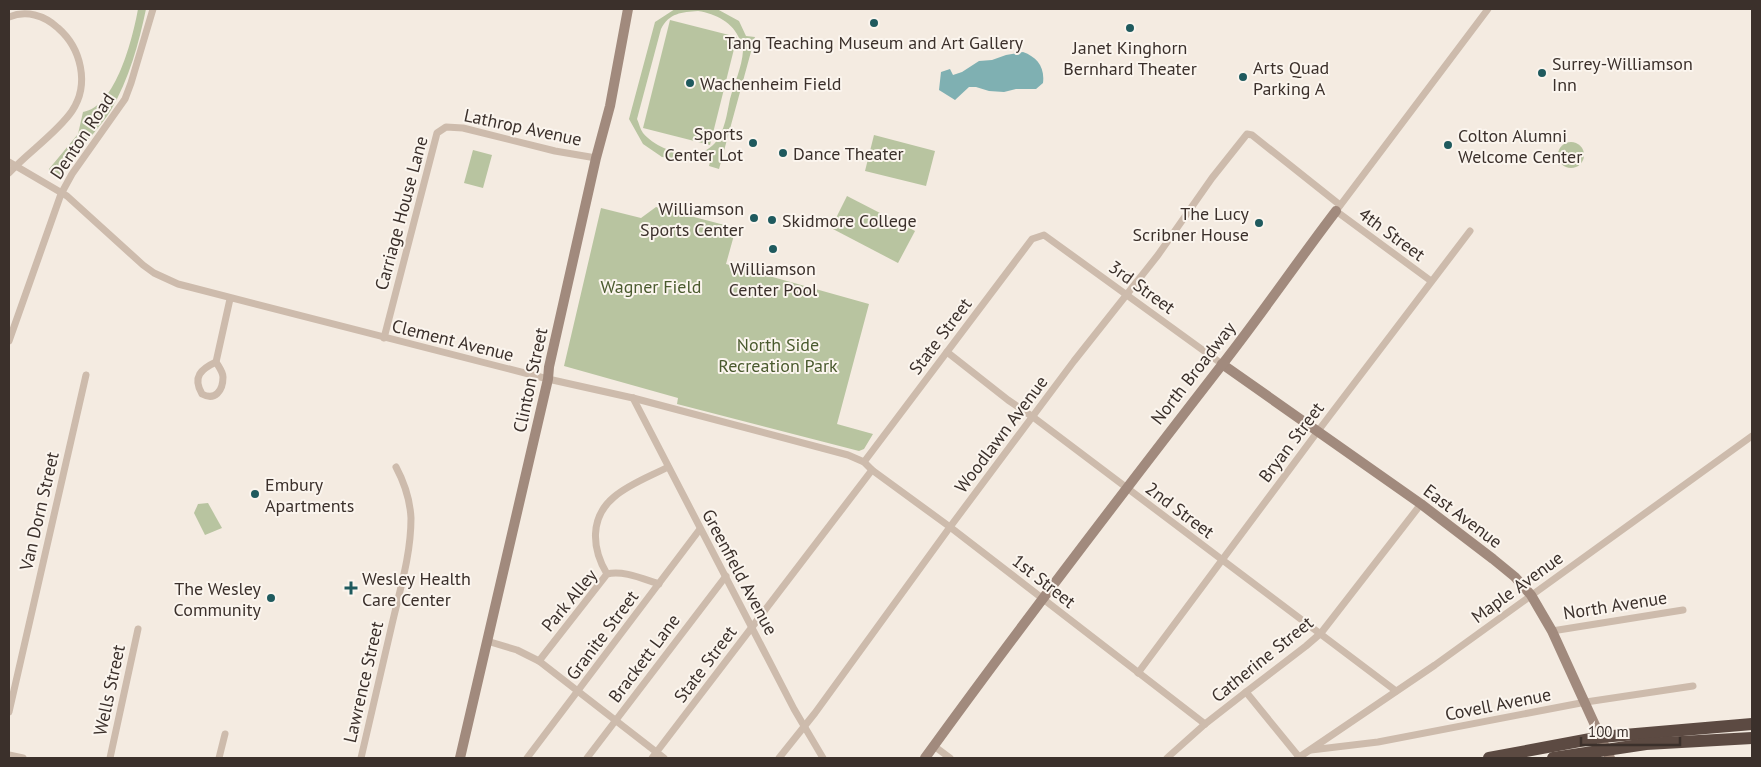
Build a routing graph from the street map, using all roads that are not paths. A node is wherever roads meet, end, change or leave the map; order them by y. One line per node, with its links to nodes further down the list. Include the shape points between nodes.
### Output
1 (153, 9): 10 (street, Denton Road, via 125,99)
2 (628, 9): 7 (street, Clinton Street, via 610,106)
3 (1488, 9): 11 (street, North Broadway)
4 (9, 17): 8 (street, via 27,13 46,18 57,27 76,50 82,81 73,110 64,121)
5 (444, 129): 7 (street, Lathrop Avenue, via 463,128); 17 (street, Carriage House Lane, via 436,133 432,145)
6 (1252, 134): 11 (street, 4th Street); 15 (street, Woodlawn Avenue, via 1247,134 1212,178)
7 (596, 158): 23 (street, Clinton Street)
8 (12, 164): 9 (street); 10 (street, Clement Avenue)
9 (9, 173)
10 (61, 194): 16 (street, Clement Avenue, via 154,273 183,286); 18 (street, Denton Road)
11 (1338, 208): 14 (street, 4th Street); 21 (street, North Broadway)
12 (1470, 231): 14 (street, Bryan Street)
13 (1044, 235): 15 (street, 3rd Street); 19 (street, State Street, via 1032,239)
14 (1431, 281): 26 (street, Bryan Street)
15 (1127, 295): 21 (street, 3rd Street); 25 (street, Woodlawn Avenue)
16 (230, 298): 17 (street, Clement Avenue); 20 (street)
17 (384, 338): 23 (street, Clement Avenue)
18 (9, 341)
19 (947, 352): 25 (street, 2nd Street); 28 (street, State Street)
20 (216, 362): 20 (street, via 197,378 202,394 209,397 219,393 221,388 223,376)
21 (1222, 364): 26 (street, East Avenue); 32 (street, North Broadway)
22 (86, 375): 50 (street, Van Dorn Street)
23 (548, 379): 24 (street, Clement Avenue); 47 (street, Clinton Street)
24 (633, 398): 28 (street, Clement Avenue); 30 (street, Greenfield Avenue)
25 (1033, 416): 32 (street, 2nd Street); 34 (street, Woodlawn Avenue)
26 (1318, 431): 33 (street, East Avenue); 36 (street, Bryan Street)
27 (1752, 436): 40 (street, Maple Avenue)
28 (864, 462): 31 (street, 1st Street)
29 (396, 467): 72 (street, Lawrence Street, via 411,517 409,548)
30 (668, 467): 35 (street, Greenfield Avenue); 37 (street, via 615,496 604,506 594,536 596,551)
31 (872, 470): 34 (street, 1st Street); 43 (street, State Street)
32 (1127, 488): 36 (street, 2nd Street); 41 (street, North Broadway)
33 (1421, 504): 40 (street, East Avenue, via 1493,559); 46 (street, Catherine Street)
34 (950, 527): 41 (street, 1st Street); 60 (street, Woodlawn Avenue)
35 (700, 529): 38 (street, Greenfield Avenue); 39 (street, Granite Street)
36 (1222, 560): 46 (street, 2nd Street); 49 (street, Bryan Street)
37 (607, 574): 39 (street, Park Alley, via 630,575); 48 (street, Park Alley)
38 (726, 576): 43 (street, Greenfield Avenue); 57 (street, Brackett Lane)
39 (659, 584): 52 (street, Granite Street)
40 (1531, 595): 45 (street, East Avenue); 53 (street, Maple Avenue)
41 (1042, 598): 49 (street, 1st Street); 64 (street, North Broadway)
42 (1683, 610): 45 (street, North Avenue)
43 (752, 627): 60 (street, Greenfield Avenue); 68 (street, State Street)
44 (138, 628): 70 (street, Wells Street)
45 (1552, 631): 55 (street, East Avenue)
46 (1321, 633): 53 (street, 2nd Street); 54 (street, Catherine Street)
47 (487, 641): 48 (street); 73 (street, Clinton Street)
48 (539, 661): 52 (street)
49 (1138, 673): 58 (street, 1st Street)
50 (12, 681): 56 (street, Van Dorn Street)
51 (1693, 686): 55 (street, Covell Avenue)
52 (578, 691): 57 (street); 74 (street, Granite Street)
53 (1396, 691): 65 (street, Maple Avenue)
54 (1246, 692): 58 (street, Catherine Street); 82 (street)
55 (1586, 702): 62 (street, East Avenue); 65 (street, Covell Avenue, via 1378,742)
56 (9, 712)
57 (616, 720): 68 (street); 75 (street, Brackett Lane)
58 (1205, 724): 81 (street, Catherine Street)
59 (1752, 724): 62 (highway)
60 (804, 726): 77 (street, Woodlawn Avenue); 78 (street, Greenfield Avenue)
61 (225, 734): 71 (street)
62 (1601, 737): 66 (street, East Avenue); 83 (highway)
63 (1752, 738): 66 (highway, via 1680,741)
64 (934, 746): 79 (street, North Broadway); 80 (street)
65 (1308, 750): 82 (street, Maple Avenue)
66 (1609, 754): 84 (highway)
67 (9, 755): 69 (street)
68 (654, 755): 76 (street)
69 (23, 758)
70 (110, 758)
71 (219, 758)
72 (361, 758)
73 (460, 758)
74 (527, 758)
75 (586, 758)
76 (664, 758)
77 (779, 758)
78 (823, 758)
79 (925, 758)
80 (950, 758)
81 (1167, 758)
82 (1298, 758)
83 (1489, 758)
84 (1553, 758)

